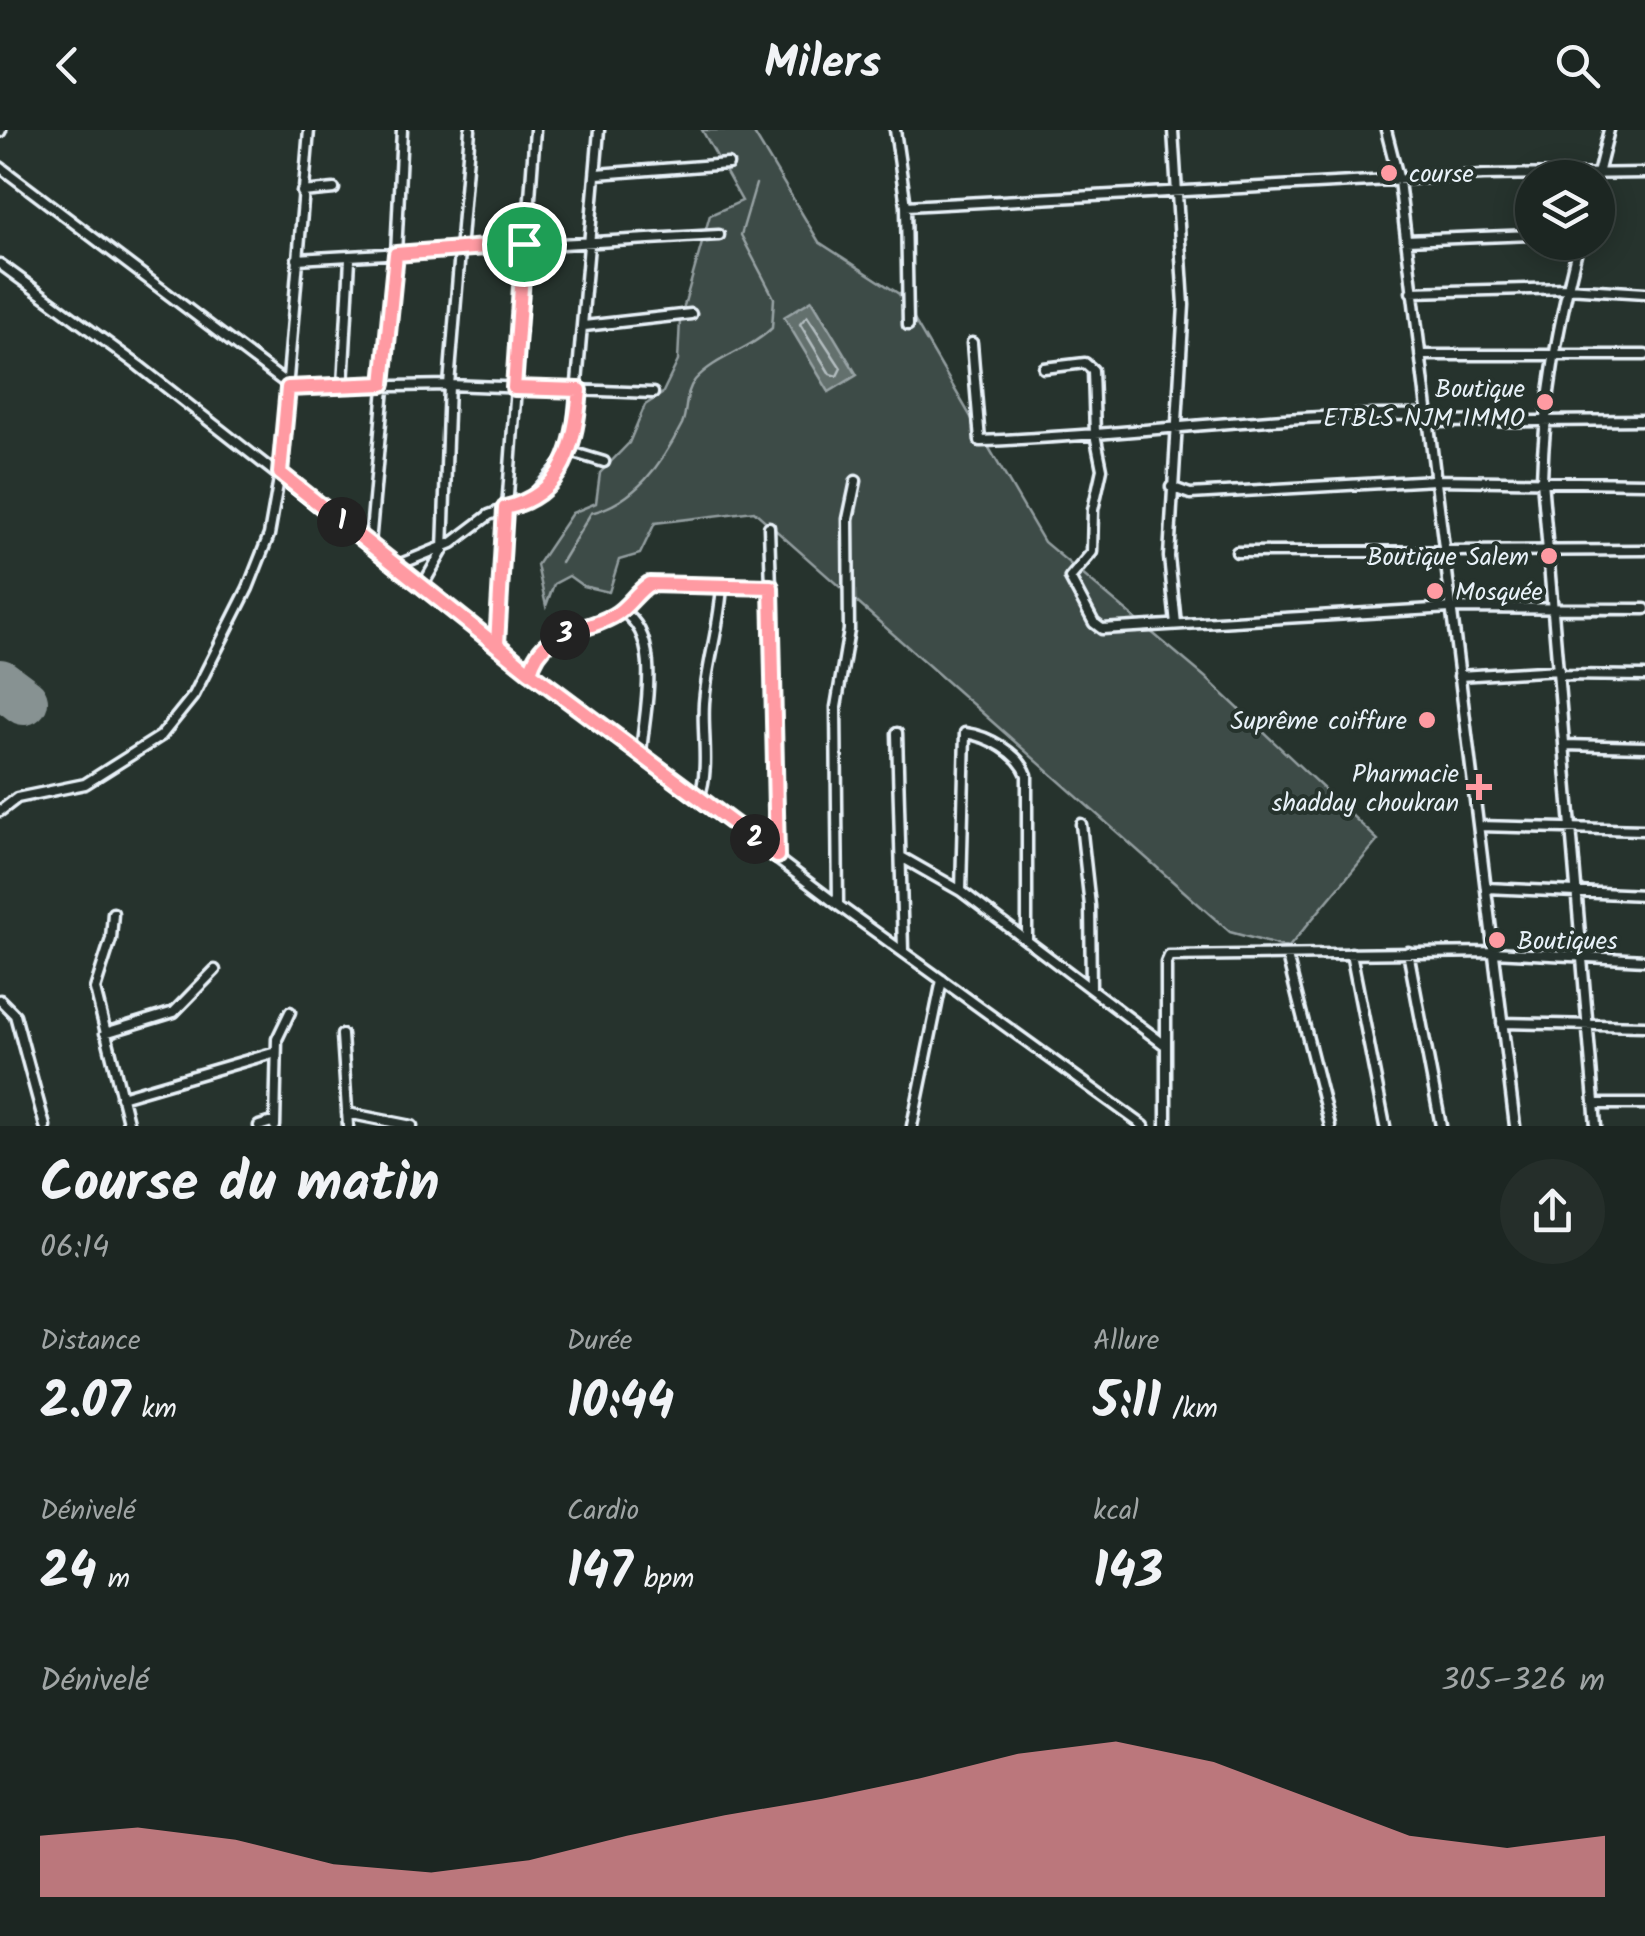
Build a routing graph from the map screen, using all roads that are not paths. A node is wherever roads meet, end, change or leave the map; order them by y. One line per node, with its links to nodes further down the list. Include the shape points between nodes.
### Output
1 (309, 130): 19 (street)
2 (402, 130): 28 (street)
3 (470, 130): 27 (street)
4 (535, 130): 26 (street)
5 (599, 130): 14 (street)
6 (895, 130): 21 (street)
7 (1173, 130): 20 (street)
8 (1386, 130): 17 (street)
9 (1609, 130): 10 (street)
10 (1601, 160)
11 (728, 164): 14 (street)
12 (0, 167): 46 (street)
13 (1645, 173): 15 (street)
14 (596, 174): 24 (street)
15 (1615, 175)
16 (1515, 178): 17 (street)
17 (1399, 181): 20 (street); 25 (street)
18 (334, 190): 19 (street)
19 (302, 192): 30 (street)
20 (1175, 192): 21 (street); 54 (street, via 1184,305)
21 (906, 206): 37 (street)
22 (719, 235): 24 (street)
23 (1515, 236): 25 (street)
24 (588, 240): 26 (street); 38 (street)
25 (1406, 240): 34 (street)
26 (524, 244): 27 (street); 48 (street)
27 (462, 250): 28 (street); 45 (street)
28 (396, 254): 29 (street); 44 (street)
29 (350, 259): 30 (street); 47 (street)
30 (297, 260): 46 (street)
31 (1574, 260): 33 (street)
32 (0, 264): 58 (street)
33 (1567, 288): 34 (street); 35 (street); 40 (street)
34 (1411, 292): 42 (street)
35 (1645, 293)
36 (690, 314): 38 (street)
37 (908, 325)
38 (584, 326): 49 (street)
39 (972, 343): 55 (street, via 980,441)
40 (1554, 353): 41 (street); 42 (street); 52 (street)
41 (1645, 354)
42 (1420, 356): 51 (street)
43 (1044, 368): 55 (street, via 1085,364 1092,370)
44 (383, 384): 45 (street); 47 (street); 66 (street)
45 (449, 385): 48 (street); 67 (street)
46 (288, 386): 47 (street); 58 (street)
47 (343, 386)
48 (514, 388): 49 (street); 64 (street)
49 (580, 390): 50 (street); 56 (street)
50 (653, 393)
51 (1430, 418): 52 (street); 54 (street, via 1300,415); 59 (street)
52 (1543, 420): 53 (street); 60 (street)
53 (1645, 420)
54 (1176, 427): 55 (street); 63 (street)
55 (1095, 434): 80 (street, via 1103,454 1094,542 1070,578 1102,630)
56 (571, 452): 57 (street); 64 (street, via 539,492)
57 (604, 462)
58 (280, 473): 66 (street); 91 (street, via 262,556 181,714 111,770 62,792 16,798)
59 (1434, 480): 60 (street); 63 (street, via 1190,494); 68 (street)
60 (1542, 480): 62 (street); 69 (street)
61 (856, 481): 102 (street, via 848,519 849,630 836,707)
62 (1645, 483)
63 (1172, 488): 80 (street, via 1169,557)
64 (505, 508): 67 (street); 81 (street)
65 (768, 527): 75 (street)
66 (370, 544): 72 (street)
67 (443, 546): 72 (street); 73 (street)
68 (1443, 549): 69 (street); 71 (street); 76 (street)
69 (1549, 549): 70 (street); 77 (street)
70 (1645, 550)
71 (1237, 552)
72 (398, 566): 73 (street)
73 (423, 585): 81 (street)
74 (722, 585): 75 (street); 79 (street, via 649,584); 90 (street, via 704,704 706,776)
75 (771, 587): 96 (street)
76 (1450, 608): 77 (street); 80 (street); 84 (street)
77 (1554, 608): 78 (street); 83 (street)
78 (1645, 609)
79 (622, 610): 82 (street, via 546,642); 89 (street, via 636,624 647,654)
80 (1176, 624)
81 (497, 644): 82 (street)
82 (530, 672): 89 (street)
83 (1560, 672): 84 (street); 85 (street); 87 (street)
84 (1459, 676): 93 (street)
85 (1645, 676)
86 (897, 734): 97 (street)
87 (1564, 745): 88 (street); 94 (street)
88 (1645, 747)
89 (641, 753): 90 (street)
90 (699, 798): 96 (street)
91 (0, 811)
92 (1081, 824): 114 (street)
93 (1479, 826): 94 (street); 98 (street)
94 (1569, 829): 95 (street); 100 (street)
95 (1645, 830)
96 (777, 856): 102 (street)
97 (903, 858): 99 (street); 105 (street)
98 (1486, 888): 100 (street); 107 (street)
99 (962, 891): 104 (street); 104 (street, via 965,733 1004,749 1027,775)
100 (1577, 892): 101 (street); 110 (street)
101 (1645, 895)
102 (838, 905): 105 (street)
103 (114, 914): 120 (street, via 95,979)
104 (1027, 940): 114 (street)
105 (903, 950): 113 (street)
106 (1408, 952): 107 (street); 108 (street); 139 (street)
107 (1492, 952): 110 (street); 117 (street)
108 (1351, 954): 109 (street); 138 (street)
109 (1287, 956): 122 (street, via 1169,956); 137 (street)
110 (1584, 960): 111 (street); 118 (street)
111 (1645, 960)
112 (216, 970): 120 (street, via 174,1012)
113 (942, 980): 134 (street); 135 (street)
114 (1091, 989): 122 (street)
115 (0, 1000): 129 (street, via 16,1015)
116 (290, 1012): 123 (street)
117 (1502, 1024): 118 (street); 140 (street)
118 (1590, 1025): 119 (street); 125 (street)
119 (1645, 1026)
120 (105, 1033): 124 (street)
121 (342, 1035): 127 (street)
122 (1165, 1044): 136 (street)
123 (276, 1052): 124 (street); 128 (street)
124 (121, 1097): 130 (street)
125 (1594, 1104): 126 (street); 141 (street)
126 (1645, 1104)
127 (347, 1114): 132 (street); 133 (street)
128 (275, 1124): 131 (street)
129 (45, 1126)
130 (128, 1126)
131 (259, 1126)
132 (348, 1126)
133 (412, 1126)
134 (912, 1126)
135 (1144, 1126)
136 (1166, 1126)
137 (1330, 1126)
138 (1384, 1126)
139 (1441, 1126)
140 (1515, 1126)
141 (1596, 1126)

